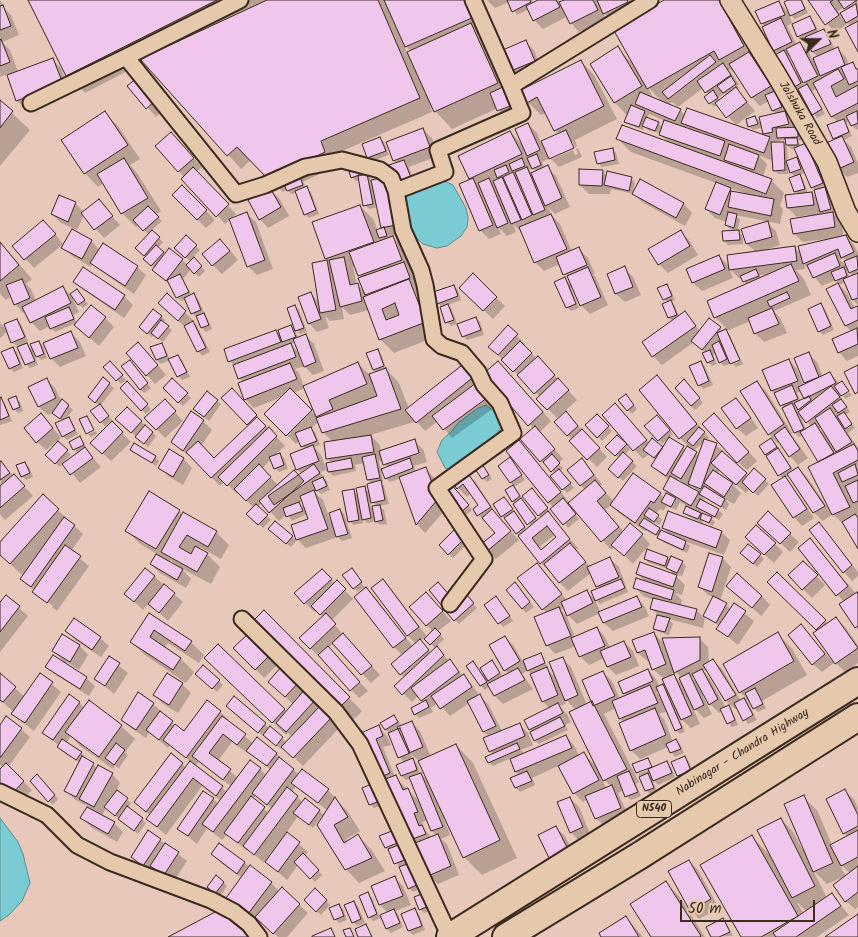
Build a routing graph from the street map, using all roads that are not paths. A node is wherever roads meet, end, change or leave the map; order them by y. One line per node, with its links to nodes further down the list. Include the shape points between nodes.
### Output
1 (240, 0): 5 (street)
2 (473, 0): 6 (street)
3 (650, 0): 6 (street)
4 (730, 0): 9 (street, Jalshuka Road, via 827,162 846,212)
5 (126, 57): 7 (street); 8 (street, via 236,194 305,167 342,160 380,170 391,178)
6 (511, 86): 8 (street, via 522,113 438,150 445,172)
7 (31, 104)
8 (396, 191): 10 (street, via 402,230 425,284 434,339 442,346 462,353 478,372 484,385 500,403 513,434 437,488 484,560)
9 (858, 232)
10 (450, 604)
11 (242, 619): 16 (street, via 336,712 360,744)
12 (858, 681): 16 (highway, Nabinagar - Chandra Highway / N540)
13 (858, 716): 17 (highway, N540)
14 (0, 792): 15 (street, via 47,815 77,845 110,862 212,900 234,912)
15 (259, 937)
16 (450, 937)
17 (506, 937)

